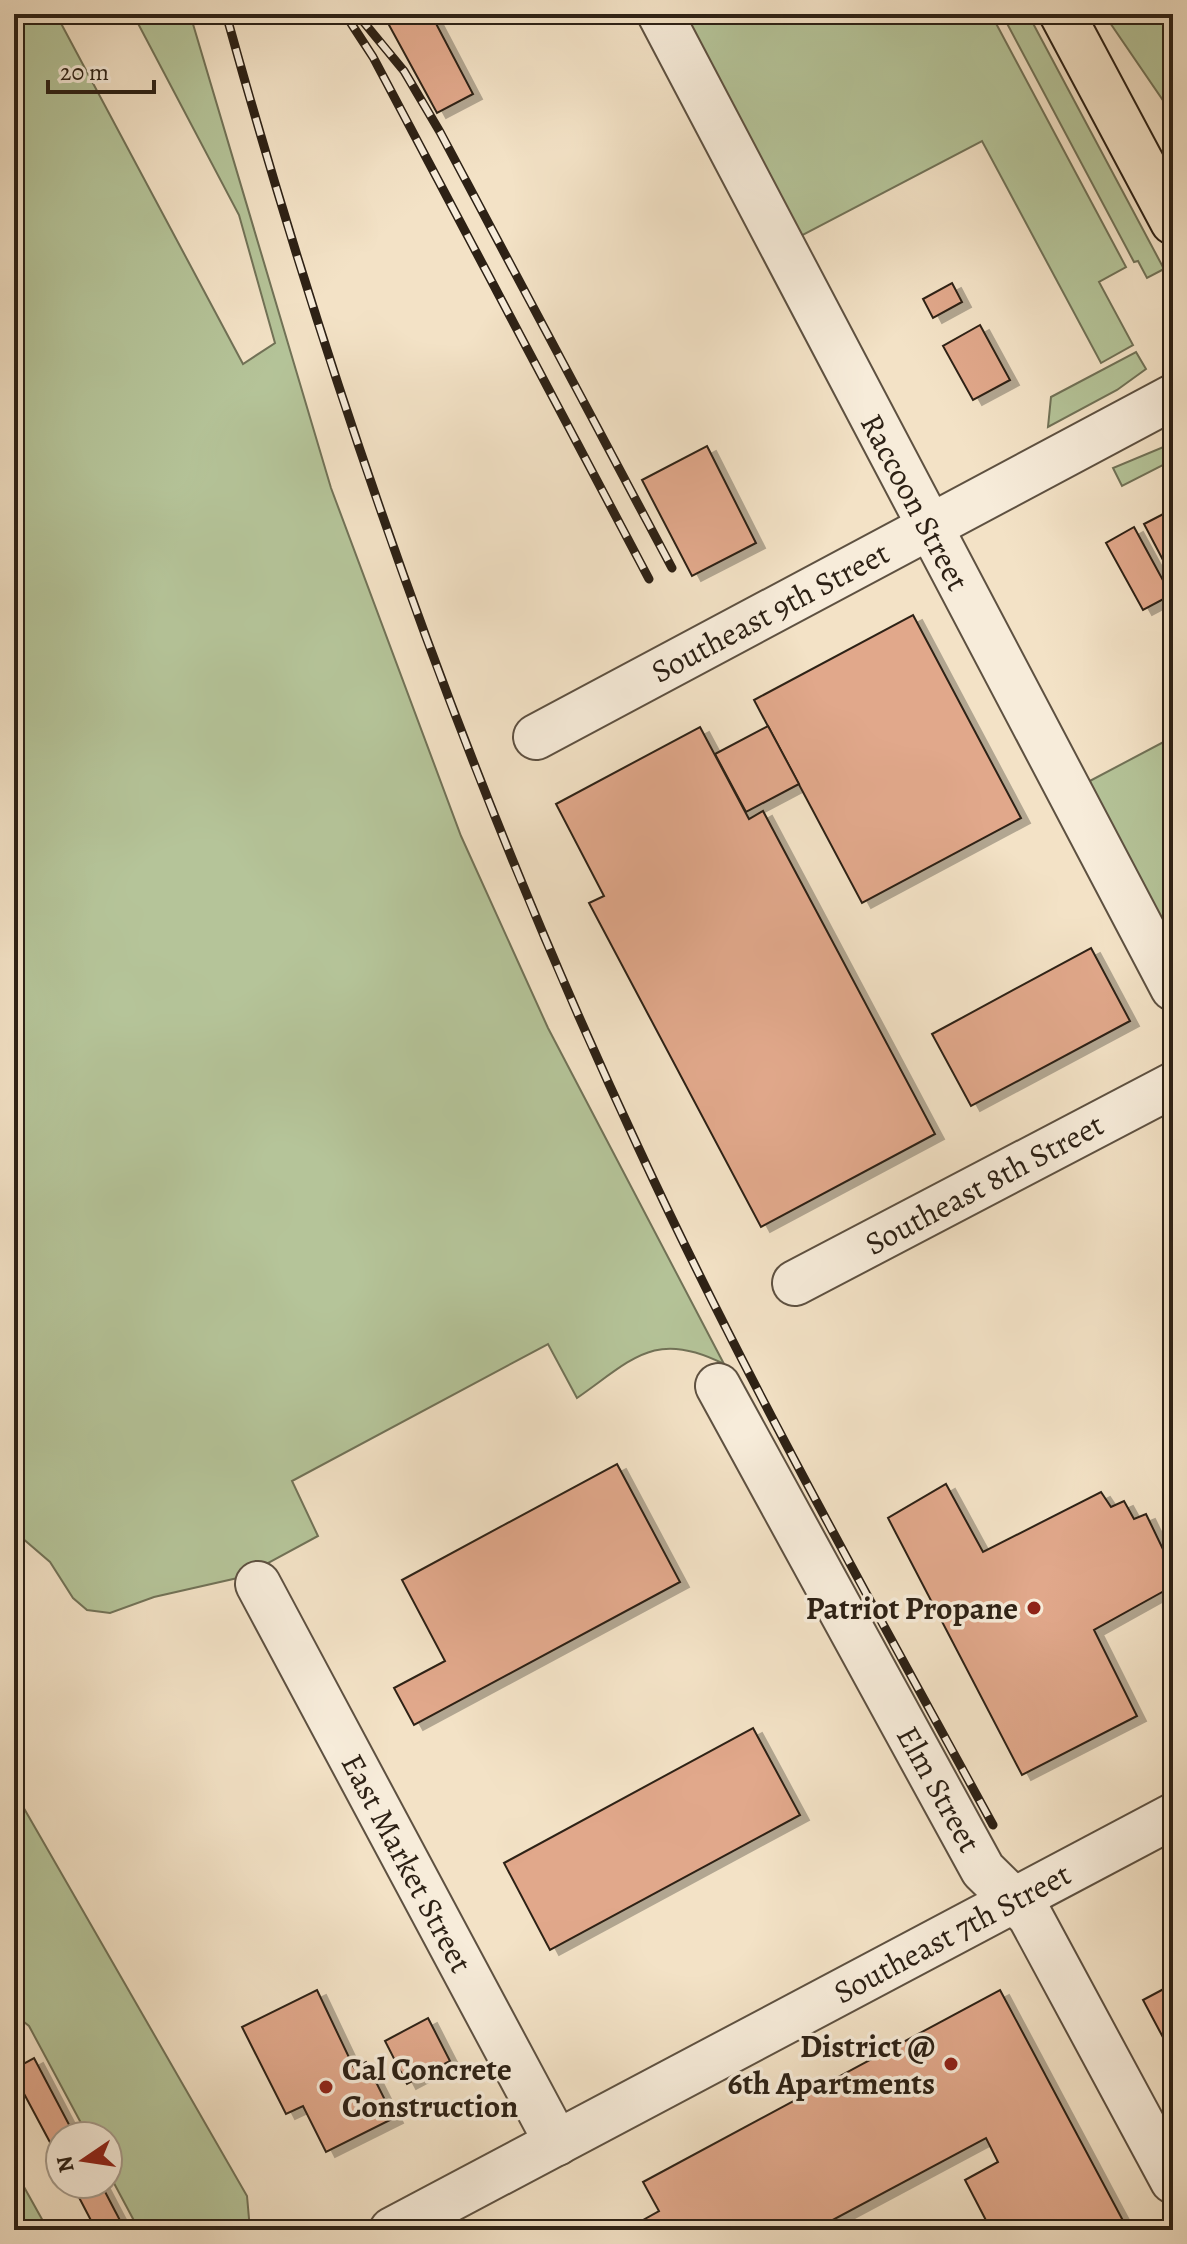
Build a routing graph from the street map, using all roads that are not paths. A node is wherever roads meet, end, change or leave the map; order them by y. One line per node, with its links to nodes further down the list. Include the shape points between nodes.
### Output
1 (660, 14): 5 (street, Raccoon Street)
2 (1062, 14): 3 (main road)
3 (1173, 222)
4 (1173, 397): 5 (street, Southeast 9th Street)
5 (928, 527): 6 (street, Southeast 9th Street); 7 (street, Raccoon Street)
6 (536, 737)
7 (1173, 988)
8 (1173, 1085): 9 (street, Southeast 8th Street)
9 (795, 1283)
10 (718, 1386): 13 (street, Elm Street, via 983,1870)
11 (258, 1584): 14 (street, East Market Street)
12 (1173, 1816): 13 (street, Southeast 7th Street)
13 (1013, 1901): 14 (street, Southeast 7th Street); 15 (street, Elm Street, via 1030,1916)
14 (557, 2143): 16 (street, Southeast 7th Street)
15 (1173, 2181)
16 (392, 2230)

